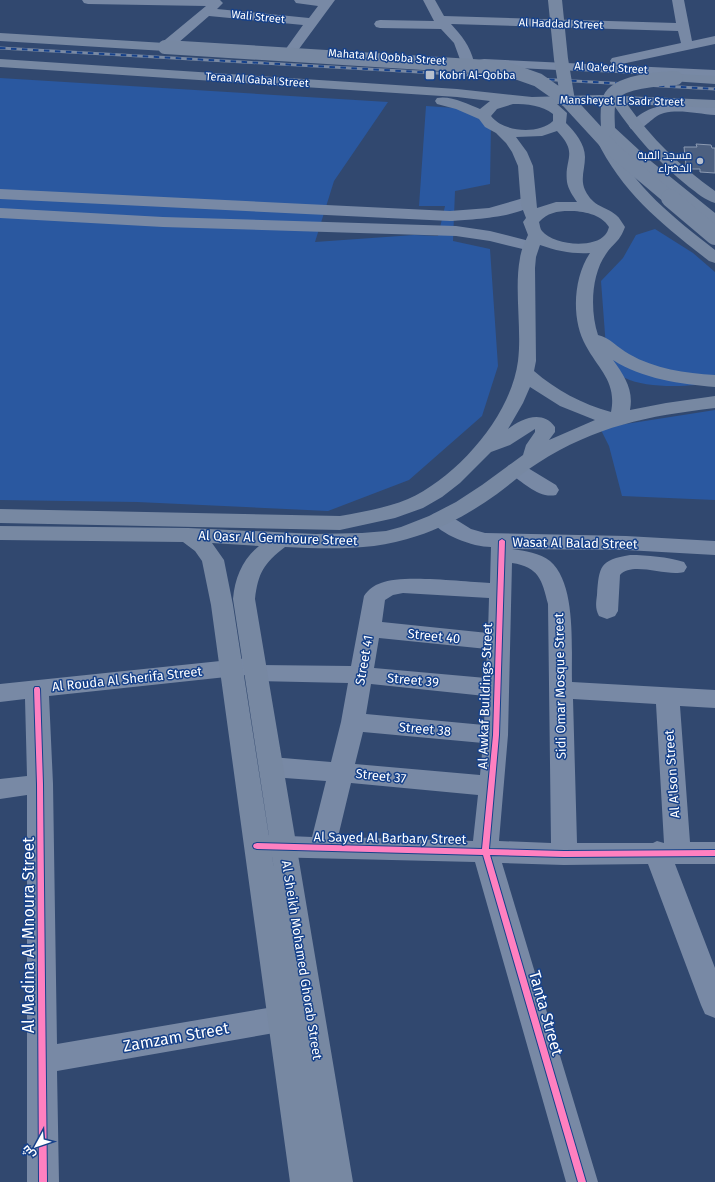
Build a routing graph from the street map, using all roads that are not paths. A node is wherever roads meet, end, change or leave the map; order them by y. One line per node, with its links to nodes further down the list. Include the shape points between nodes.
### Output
1 (88, 0): 7 (street)
2 (300, 0): 6 (street)
3 (429, 0): 11 (street)
4 (556, 0): 13 (street); 33 (main road, bridge)
5 (678, 0): 14 (street)
6 (328, 1): 10 (street, Wali Street)
7 (219, 2): 9 (street)
8 (569, 7): 15 (main road)
9 (206, 12): 10 (street, Wali Street); 19 (street)
10 (310, 22): 20 (street, Wali Street)
11 (441, 22): 12 (street, Al Haddad Street); 13 (street, Al Haddad Street); 22 (street, via 459,41)
12 (380, 24)
13 (559, 24): 14 (street, Al Haddad Street); 21 (street)
14 (683, 28): 18 (street)
15 (572, 35)
16 (0, 37): 19 (main road)
17 (715, 40): 18 (street)
18 (686, 46): 25 (street)
19 (165, 47): 33 (main road, bridge, via 504,68 538,78)
20 (291, 50): 22 (street, Mahata Al Qobba Street)
21 (560, 51): 24 (street, via 537,60); 25 (street, via 567,61)
22 (466, 62): 24 (street, Mahata Al Qobba Street)
23 (0, 63): 29 (main road, Teraa Al Gabal Street)
24 (507, 64): 25 (street, Al Qa'ed Street)
25 (579, 70): 27 (street, Al Qa'ed Street); 41 (main road, via 584,100)
26 (0, 72): 29 (main road, Teraa Al Gabal Street)
27 (715, 74)
28 (715, 80): 41 (main road, bridge, via 676,78 629,84 613,92 610,97)
29 (313, 88): 30 (main road, Teraa Al Gabal Street, via 457,93); 37 (main road, Teraa Al Gabal Street, via 434,100 462,106)
30 (513, 100): 32 (main road, Teraa Al Gabal Street); 37 (main road, via 492,106)
31 (617, 100): 32 (main road, Mansheyet El Sadr Street); 34 (main road, Mansheyet El Sadr Street); 36 (main road)
32 (530, 101): 38 (main road, via 551,107)
33 (568, 101): 41 (main road, bridge)
34 (715, 104)
35 (715, 111): 39 (street, via 661,110 651,114)
36 (626, 113): 38 (main road, via 604,110); 39 (main road)
37 (484, 116): 40 (main road, Teraa Al Gabal Street, via 489,123)
38 (559, 119): 40 (main road, via 548,130 533,133 516,133); 47 (main road, via 575,145 578,157 575,182 581,196)
39 (636, 126): 44 (main road, via 670,163)
40 (500, 129): 45 (main road, Teraa Al Gabal Street, via 514,143 526,167)
41 (605, 134): 42 (main road, via 628,150); 54 (main road, bridge, via 637,171); 57 (main road, bridge, via 618,168 642,197)
42 (670, 187): 46 (main road); 51 (main road)
43 (0, 194): 52 (street)
44 (715, 198)
45 (527, 202): 49 (street, via 509,209); 50 (main road, Al Qasr Al Gemhoure Street)
46 (715, 208)
47 (592, 209): 50 (main road, via 575,206 557,207 543,211); 56 (main road, via 606,215 617,227 615,236)
48 (0, 213): 52 (street, via 163,222)
49 (476, 215): 52 (street); 53 (street)
50 (534, 218): 55 (main road, Al Qasr Al Gemhoure Street, via 531,226)
51 (715, 221)
52 (457, 224): 53 (street)
53 (475, 234): 55 (street)
54 (715, 236)
55 (534, 240): 56 (main road, via 573,248 592,248); 59 (main road, Al Qasr Al Gemhoure Street, via 526,268)
56 (606, 243): 58 (main road, via 588,272 585,308)
57 (715, 258)
58 (587, 328): 60 (main road, via 619,356 645,368 674,376); 62 (main road, via 593,344 612,369 621,388 622,408)
59 (526, 374): 62 (main road, via 562,400 589,412); 63 (main road, Al Qasr Al Gemhoure Street, via 506,418)
60 (715, 380)
61 (715, 402): 62 (main road, Al Qasr Al Gemhoure Street, via 656,409)
62 (616, 418): 64 (main road, Al Qasr Al Gemhoure Street, via 579,432)
63 (484, 448): 64 (main road, via 510,436 525,425 542,425 546,430); 66 (main road, Al Qasr Al Gemhoure Street, via 455,476 418,502 381,516 340,522)
64 (524, 463): 65 (street); 67 (main road, Al Qasr Al Gemhoure Street, via 486,492)
65 (549, 490)
66 (0, 516)
67 (440, 519): 70 (main road, Al Qasr Al Gemhoure Street, via 394,536 362,540); 71 (street, Wasat Al Balad Street, via 464,534)
68 (0, 533): 69 (main road, Al Qasr Al Gemhoure Street)
69 (188, 535): 70 (main road, Al Qasr Al Gemhoure Street); 79 (main road, Al Sheikh Mohamed Ghorab Street, via 203,546 213,560 222,605)
70 (281, 539): 79 (main road, Al Sheikh Mohamed Ghorab Street, via 260,556 245,582)
71 (502, 547): 73 (street, Wasat Al Balad Street); 75 (street, Al Awkaf Buildings Street); 83 (street, Sidi Omar Mosque Street, via 538,562 549,571 554,582 559,604)
72 (715, 548): 73 (street, Wasat Al Balad Street)
73 (628, 552): 74 (street); 76 (street, via 609,573)
74 (676, 567)
75 (500, 591): 77 (street, Street 41, via 403,586 388,588 375,596); 78 (street, Al Awkaf Buildings Street)
76 (607, 611)
77 (370, 629): 78 (street, Street 40); 80 (street, Street 41)
78 (498, 642): 81 (street, Al Awkaf Buildings Street)
79 (247, 669): 80 (street, Street 39); 82 (street, Al Rouda Al Sherifa Street); 89 (main road, Al Sheikh Mohamed Ghorab Street); 94 (main road, Al Sheikh Mohamed Ghorab Street)
80 (362, 675): 81 (street, Street 39); 87 (street, Street 41)
81 (497, 688): 88 (street, Al Awkaf Buildings Street)
82 (37, 689): 84 (street, Al Rouda Al Sherifa Street); 91 (street, Al Madina Al Mnoura Street)
83 (560, 690): 85 (street); 100 (street, Sidi Omar Mosque Street)
84 (0, 692)
85 (667, 696): 86 (street); 98 (street, Al A'lson Street)
86 (715, 699)
87 (353, 722): 88 (street, Street 38); 90 (street, Street 41)
88 (496, 735): 92 (street, Al Awkaf Buildings Street)
89 (271, 767): 90 (street, Street 37); 95 (main road, Al Sheikh Mohamed Ghorab Street)
90 (341, 772): 92 (street, Street 37); 96 (street, Street 41)
91 (40, 784): 93 (street); 104 (street, Al Madina Al Mnoura Street)
92 (491, 786): 97 (street, Al Awkaf Buildings Street)
93 (0, 788)
94 (257, 846): 95 (street, Al Sayed Al Barbary Street); 103 (main road, Al Sheikh Mohamed Ghorab Street)
95 (283, 846): 96 (street, Al Sayed Al Barbary Street); 102 (main road, Al Sheikh Mohamed Ghorab Street)
96 (323, 847): 97 (street, Al Sayed Al Barbary Street)
97 (485, 851): 100 (street, Al Sayed Al Barbary Street); 108 (street, Tanta Street)
98 (667, 852): 99 (street, Al Sayed Al Barbary Street); 100 (street, Al Sayed Al Barbary Street); 101 (street, Al A'lson Street)
99 (715, 853)
100 (564, 854)
101 (715, 1005)
102 (310, 1014): 103 (street, Zamzam Street); 107 (main road, Al Sheikh Mohamed Ghorab Street)
103 (282, 1019): 104 (street, Zamzam Street); 106 (main road, Al Sheikh Mohamed Ghorab Street)
104 (42, 1060): 105 (street, Al Madina Al Mnoura Street)
105 (43, 1182)
106 (306, 1182)
107 (337, 1182)
108 (582, 1182)

